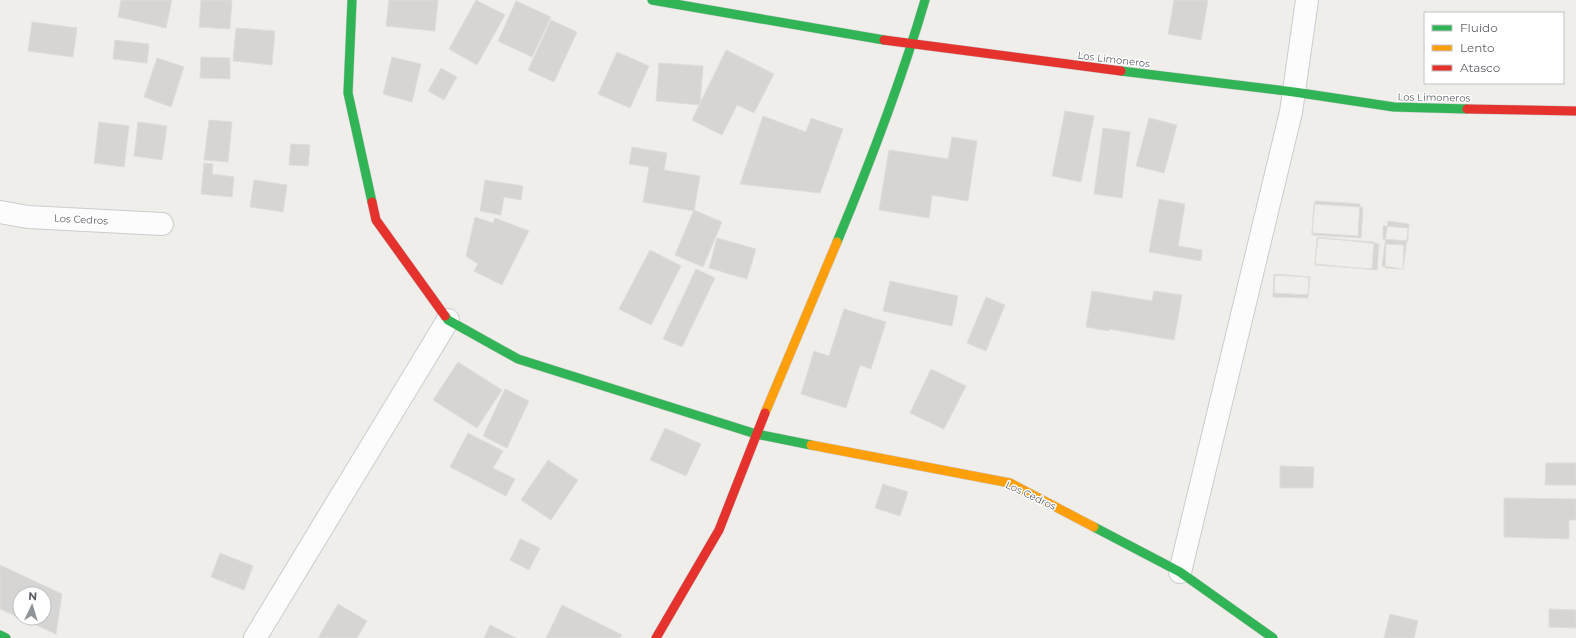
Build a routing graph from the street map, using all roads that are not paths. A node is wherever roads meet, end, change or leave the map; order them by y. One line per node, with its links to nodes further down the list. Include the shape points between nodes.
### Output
1 (352, 0): 10 (street, via 348,93 376,220)
2 (652, 0): 5 (street, Los Limoneros)
3 (925, 0): 5 (street)
4 (1307, 0): 6 (street)
5 (912, 45): 6 (street, Los Limoneros); 11 (street, via 860,187)
6 (1294, 92): 7 (street, Los Limoneros, via 1394,107); 12 (street)
7 (1576, 111)
8 (0, 212): 9 (street, Los Cedros)
9 (162, 224)
10 (448, 320): 11 (street, Los Cedros, via 518,359); 15 (street)
11 (756, 434): 12 (street, Los Cedros, via 1010,483); 16 (street, via 719,530)
12 (1180, 572): 17 (street, Los Cedros)
13 (0, 635): 14 (street)
14 (6, 638)
15 (255, 638)
16 (656, 638)
17 (1274, 638)

